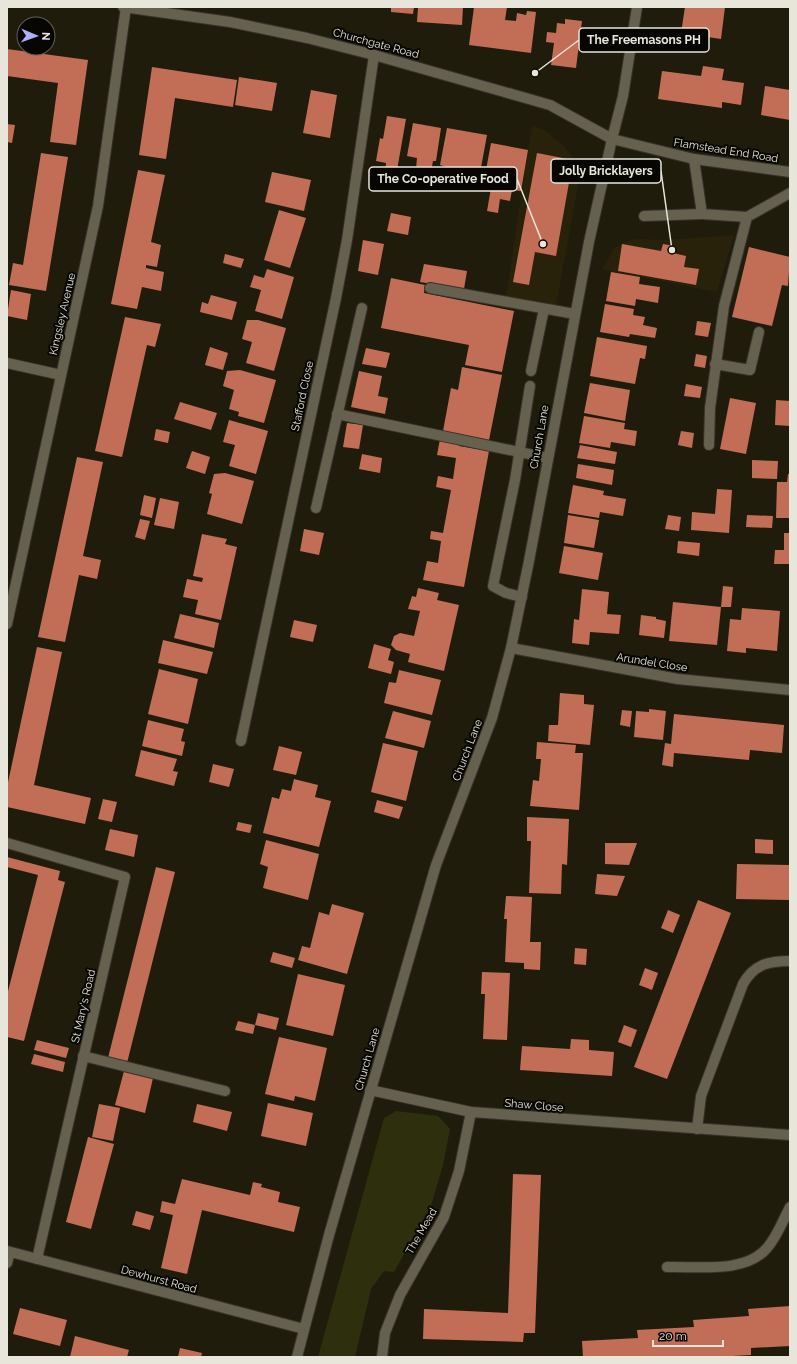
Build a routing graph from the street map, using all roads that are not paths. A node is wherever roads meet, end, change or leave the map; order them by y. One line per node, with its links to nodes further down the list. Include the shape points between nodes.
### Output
1 (125, 7): 3 (street, Churchgate Road, via 274,30); 19 (street, Kingsley Avenue, via 98,206)
2 (637, 7): 4 (street, Church Lane, via 623,96)
3 (374, 54): 4 (street, Churchgate Road, via 550,105); 31 (street, Stafford Close, via 336,298)
4 (612, 139): 5 (street, Flamstead End Road); 14 (street, Church Lane)
5 (694, 159): 6 (street, Flamstead End Road); 8 (street)
6 (790, 172)
7 (790, 193): 10 (street)
8 (702, 214): 9 (street); 10 (street)
9 (644, 216)
10 (747, 217): 17 (street, via 724,306)
11 (430, 288): 13 (street)
12 (362, 308): 21 (street)
13 (544, 309): 14 (street); 18 (street)
14 (575, 314): 24 (street, Church Lane)
15 (759, 332): 17 (street, via 750,370)
16 (7, 363): 19 (street)
17 (715, 364): 22 (street)
18 (531, 371)
19 (61, 376): 27 (street, Kingsley Avenue)
20 (530, 386): 23 (street)
21 (337, 414): 23 (street); 25 (street)
22 (709, 445)
23 (518, 451): 24 (street); 26 (street, via 515,480 493,586)
24 (548, 458): 26 (street, Church Lane)
25 (316, 508)
26 (522, 597): 29 (street, Church Lane)
27 (9, 602): 28 (street, Kingsley Avenue)
28 (7, 624)
29 (511, 648): 30 (street, Arundel Close, via 678,679); 35 (street, Church Lane, via 492,718 436,865)
30 (790, 690)
31 (241, 741)
32 (7, 843): 34 (street, St Mary's Road, via 125,877)
33 (790, 961): 38 (street, via 764,963 751,971 743,984 701,1096)
34 (84, 1056): 36 (street); 42 (street, St Mary's Road)
35 (370, 1090): 37 (street, Shaw Close); 45 (street, Church Lane)
36 (225, 1091)
37 (472, 1112): 38 (street, Shaw Close); 47 (street, The Mead, via 459,1171 444,1217 400,1295 385,1333)
38 (697, 1129): 39 (street, Shaw Close)
39 (790, 1135)
40 (790, 1207): 44 (street, via 768,1247 751,1260 725,1266)
41 (8, 1252): 42 (street, Dewhurst Road); 43 (street)
42 (37, 1259): 45 (street, Dewhurst Road)
43 (7, 1263)
44 (667, 1267)
45 (304, 1329): 46 (street, Church Lane)
46 (297, 1357)
47 (382, 1357)

